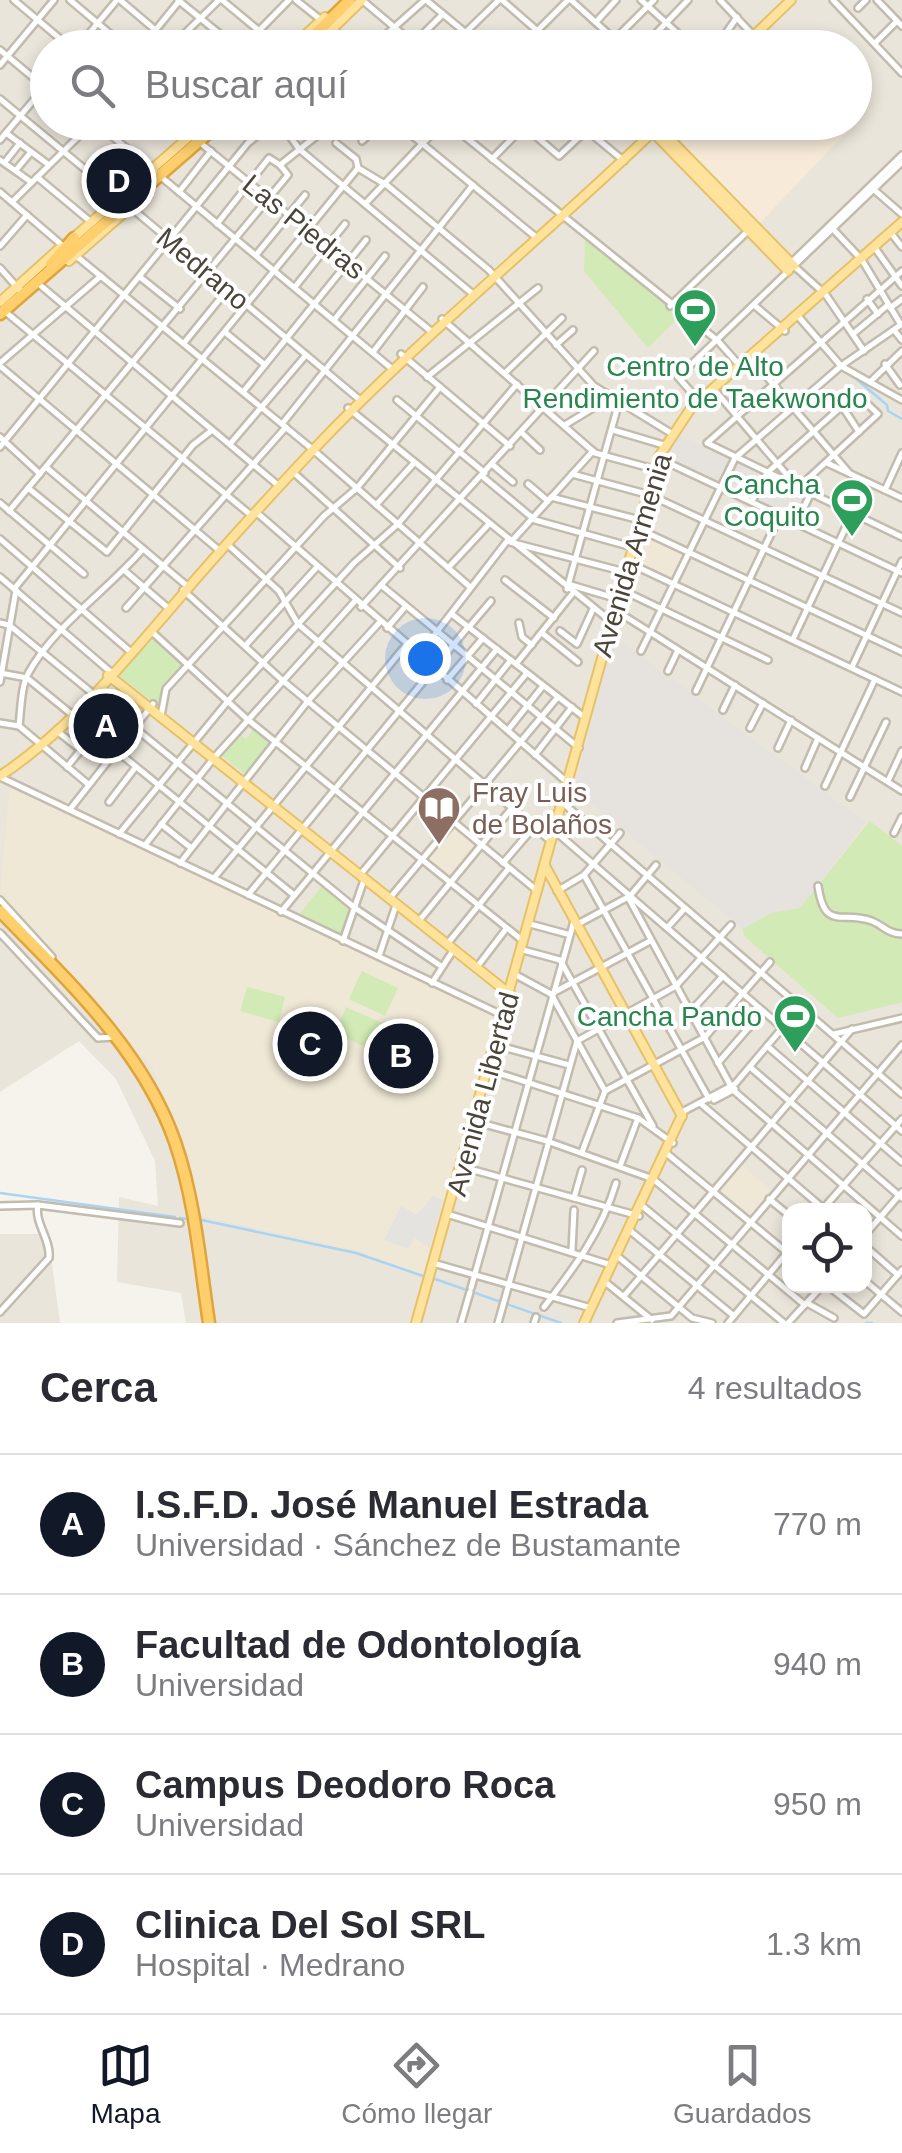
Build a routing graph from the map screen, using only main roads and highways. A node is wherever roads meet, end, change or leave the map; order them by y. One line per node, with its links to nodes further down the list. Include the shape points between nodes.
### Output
1 (349, 0): 4 (main road); 5 (highway)
2 (362, 0): 6 (main road)
3 (791, 0): 7 (main road)
4 (312, 30)
5 (323, 30)
6 (334, 30)
7 (760, 30)
8 (197, 140): 12 (highway)
9 (645, 140): 22 (main road, via 390,366)
10 (665, 140): 14 (main road)
11 (666, 140): 14 (main road)
12 (125, 203): 15 (main road); 16 (main road); 17 (highway)
13 (902, 224): 30 (main road, Avenida Armenia, via 672,434 655,469)
14 (751, 229): 18 (main road)
15 (74, 238): 17 (highway); 19 (main road)
16 (88, 244): 17 (highway); 19 (main road)
17 (54, 264): 19 (highway)
18 (791, 267)
19 (22, 293): 20 (main road); 21 (highway)
20 (0, 302)
21 (2, 314)
22 (312, 449): 23 (main road); 23 (main road)
23 (278, 485): 24 (main road)
24 (184, 589): 25 (main road); 25 (main road)
25 (150, 630): 26 (main road)
26 (111, 674): 27 (main road); 36 (main road)
27 (70, 716): 28 (main road); 28 (main road)
28 (41, 745): 29 (main road)
29 (0, 775)
30 (568, 782): 31 (main road, Avenida Armenia); 31 (main road, Avenida Armenia)
31 (552, 834): 32 (main road, Avenida Armenia)
32 (544, 874): 33 (main road); 33 (main road); 35 (main road, Avenida Libertad); 35 (main road, Avenida Libertad)
33 (559, 890): 40 (main road, via 684,1114)
34 (0, 911): 38 (highway, via 116,1037 154,1093 189,1195)
35 (523, 944): 36 (main road, Avenida Libertad); 36 (main road, Avenida Libertad)
36 (509, 992): 37 (main road, Avenida Libertad); 37 (main road, Avenida Libertad)
37 (474, 1121): 39 (main road, Avenida Libertad)
38 (210, 1323)
39 (418, 1323)
40 (585, 1323)

